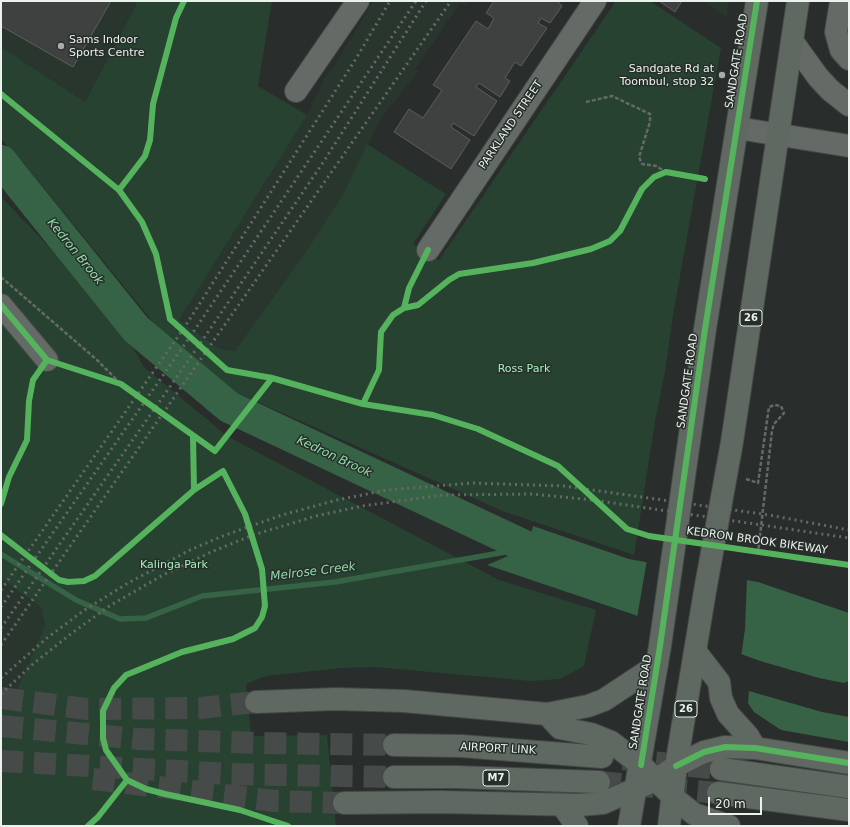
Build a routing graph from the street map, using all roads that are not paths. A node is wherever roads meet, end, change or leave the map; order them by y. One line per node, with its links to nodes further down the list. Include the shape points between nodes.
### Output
1 (358, 1): 8 (street)
2 (595, 1): 13 (street, PARKLAND STREET)
3 (757, 1): 10 (highway, SANDGATE ROAD)
4 (798, 1): 6 (highway, 26)
5 (841, 1): 7 (street, via 836,32 841,50)
6 (792, 41): 9 (street, via 818,77); 11 (highway, 26)
7 (849, 59)
8 (296, 91)
9 (849, 105)
10 (737, 128): 11 (street); 17 (highway, SANDGATE ROAD, via 705,329)
11 (777, 136): 12 (street); 16 (highway, 26, via 733,434)
12 (849, 146)
13 (428, 250)
14 (1, 305): 15 (street)
15 (47, 360)
16 (695, 651): 21 (highway, via 719,682 720,698 728,714); 25 (highway, 26)
17 (659, 655): 19 (highway, via 604,700 588,706); 24 (highway, SANDGATE ROAD)
18 (256, 702): 19 (highway, via 398,701)
19 (547, 714): 24 (highway, via 560,728 603,738)
20 (394, 745): 22 (highway, AIRPORT LINK, via 461,746)
21 (755, 748): 23 (highway); 25 (highway, via 716,748)
22 (602, 757)
23 (849, 763)
24 (641, 765): 28 (highway); 31 (highway, SANDGATE ROAD)
25 (676, 766): 28 (highway); 33 (highway, 26)
26 (721, 769): 30 (highway)
27 (394, 777): 29 (highway, M7, via 456,776)
28 (656, 780): 31 (highway); 33 (highway)
29 (599, 782)
30 (849, 787)
31 (635, 790): 35 (highway, via 603,802); 38 (highway, SANDGATE ROAD)
32 (718, 793): 36 (highway)
33 (674, 798): 39 (highway, 26); 40 (highway, via 694,814)
34 (344, 803): 35 (highway)
35 (562, 805): 37 (highway)
36 (849, 810)
37 (577, 826)
38 (629, 826)
39 (669, 826)
40 (729, 826)

